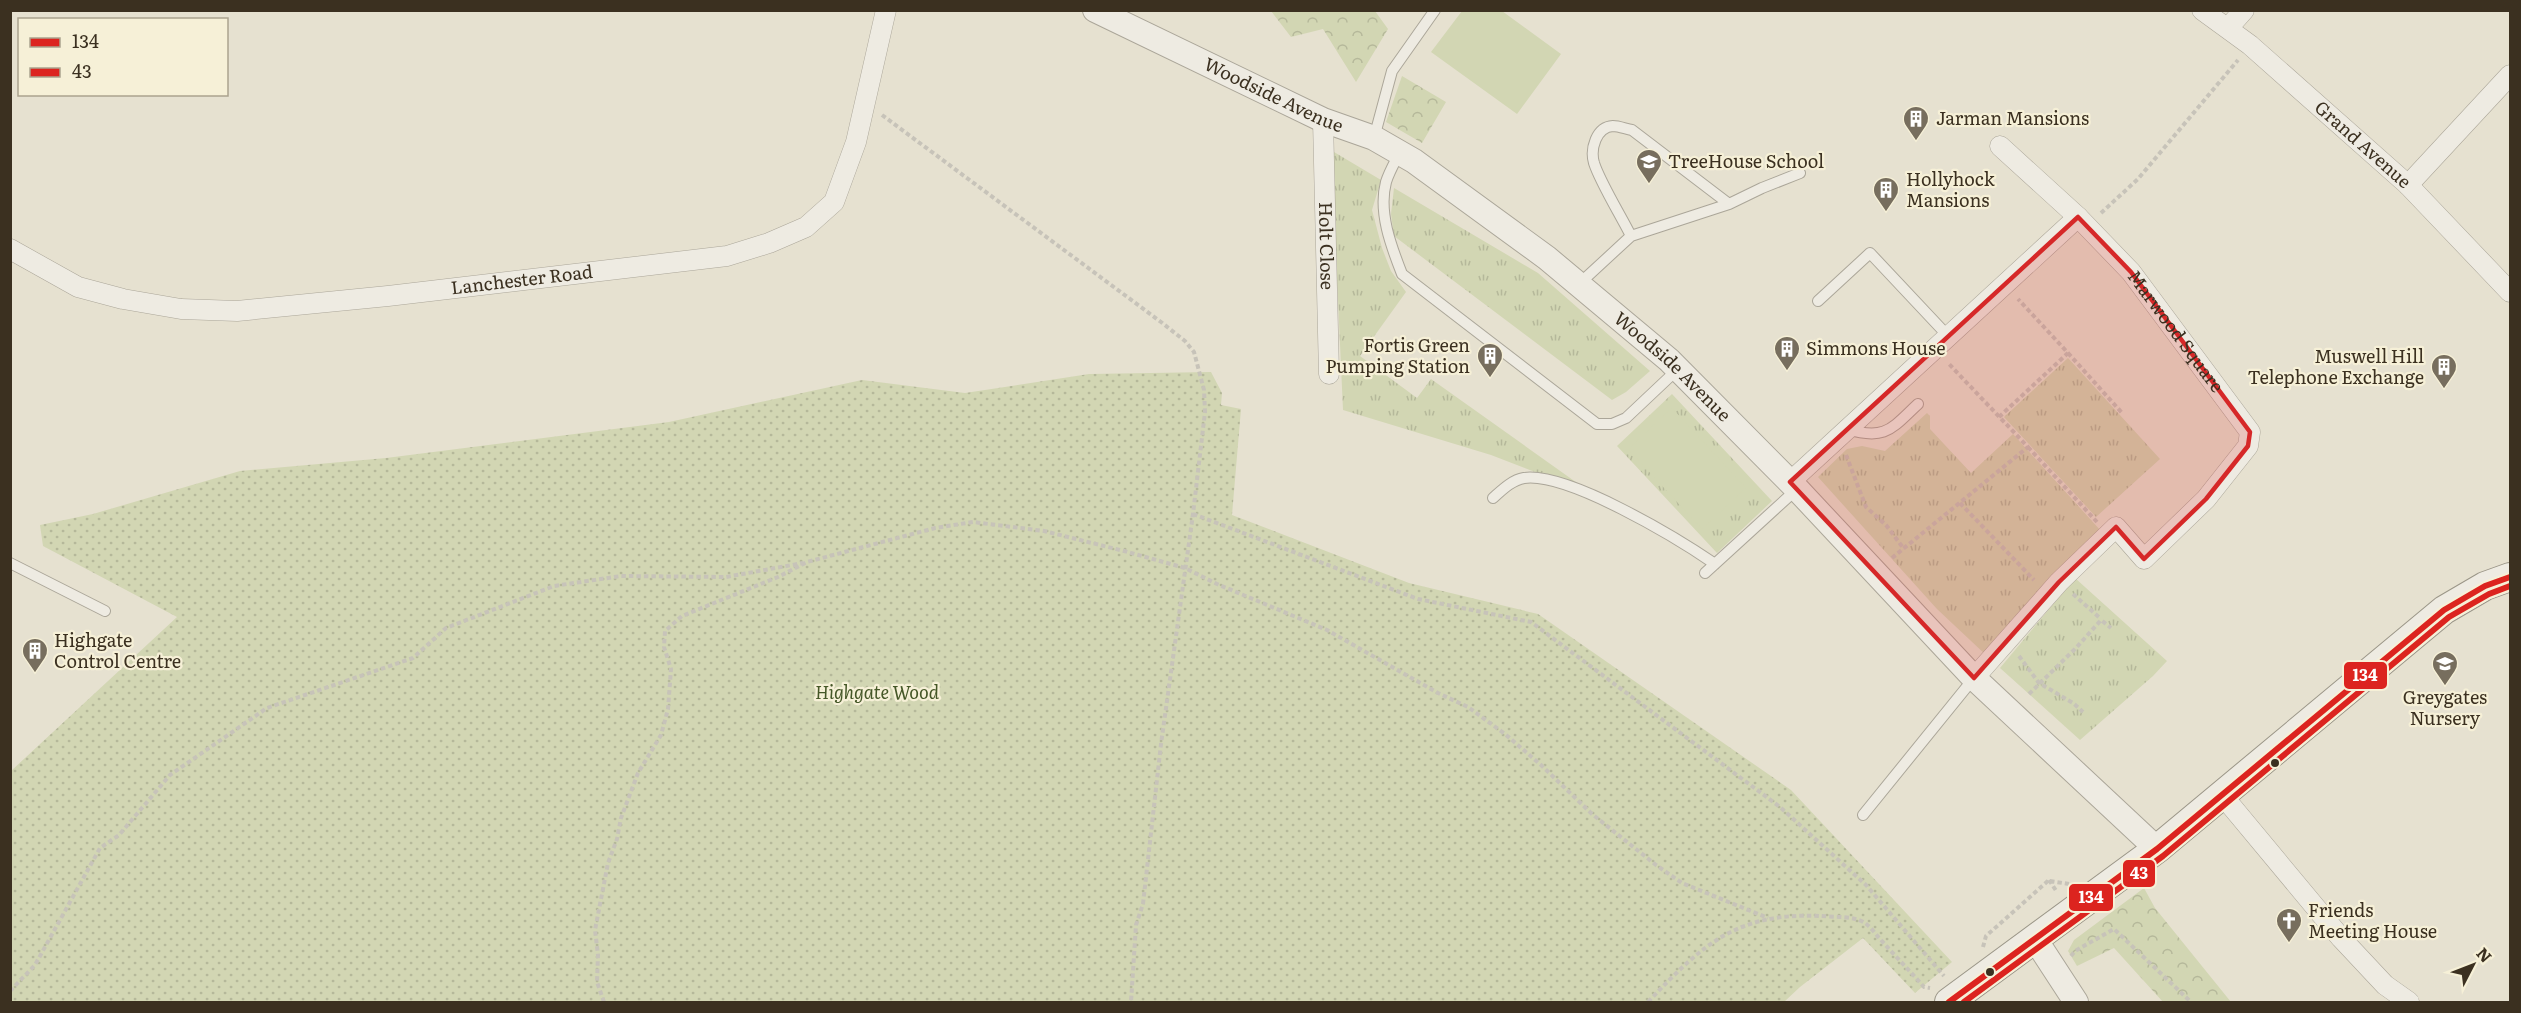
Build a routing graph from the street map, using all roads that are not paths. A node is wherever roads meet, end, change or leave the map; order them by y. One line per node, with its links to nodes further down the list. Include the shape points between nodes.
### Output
1 (886, 10): 17 (street, Lanchester Road, via 856,142 834,202 806,227 727,256 237,311 181,309 78,286)
2 (1095, 10): 8 (street, Woodside Avenue)
3 (1435, 10): 9 (lane, via 1392,71)
4 (2202, 10): 6 (street, Grand Avenue)
5 (2244, 10): 6 (street)
6 (2228, 28): 13 (street, Grand Avenue)
7 (2511, 75): 13 (street)
8 (1323, 120): 9 (street, Woodside Avenue); 23 (street, Holt Close)
9 (1374, 138): 11 (street, Woodside Avenue)
10 (2000, 146): 15 (street)
11 (1400, 152): 18 (street, Woodside Avenue); 22 (lane, via 1386,183 1384,212 1402,274 1597,424 1612,424 1626,418)
12 (1800, 173): 14 (lane)
13 (2408, 185): 19 (street, Grand Avenue)
14 (1729, 204): 16 (lane); 16 (lane, via 1632,130 1605,128 1593,148 1594,164)
15 (2083, 221): 21 (street, via 2004,284); 33 (street, Marwood Square, via 2131,272 2250,432 2248,446 2206,499 2144,559 2116,527 2054,588)
16 (1631, 236): 18 (lane)
17 (10, 249)
18 (1579, 284): 22 (street, Woodside Avenue)
19 (2511, 292)
20 (1818, 301): 21 (lane, via 1870,253)
21 (1941, 342): 25 (street)
22 (1678, 369): 26 (street, Woodside Avenue)
23 (1329, 374)
24 (1918, 404): 25 (lane, via 1890,430)
25 (1841, 435): 26 (street)
26 (1794, 485): 29 (lane); 33 (street, Woodside Avenue)
27 (1493, 498): 29 (lane, via 1521,478 1571,488 1614,505)
28 (10, 563): 32 (lane)
29 (1715, 564): 30 (lane)
30 (1705, 573)
31 (2511, 577): 34 (main road, via 2485,586 2444,610)
32 (105, 611)
33 (1974, 678): 35 (lane); 36 (street, Woodside Avenue)
34 (2223, 796): 36 (main road); 40 (street, via 2341,938 2385,985)
35 (1863, 815)
36 (2157, 849): 37 (main road)
37 (2035, 939): 38 (main road); 39 (street)
38 (1942, 988)
39 (2076, 1002)
40 (2409, 1002)

